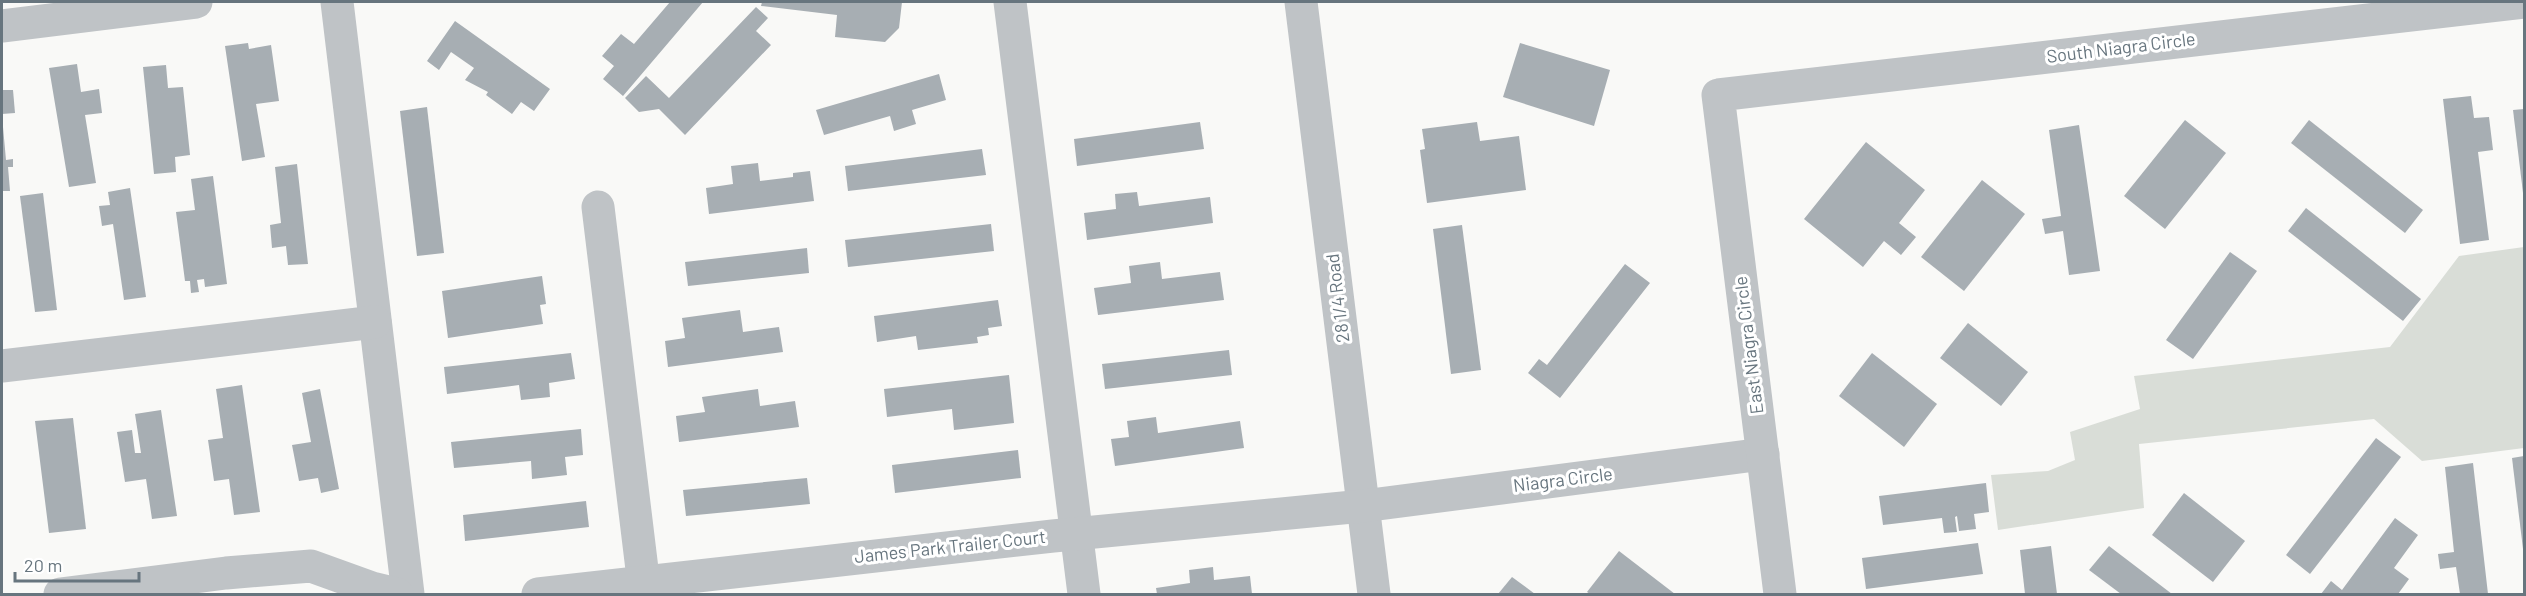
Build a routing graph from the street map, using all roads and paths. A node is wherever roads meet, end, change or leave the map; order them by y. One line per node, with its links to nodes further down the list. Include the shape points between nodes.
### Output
1 (196, 2): 6 (street)
2 (337, 2): 9 (street)
3 (1010, 2): 13 (street)
4 (1301, 2): 12 (street, 28 1/4 Road)
5 (2524, 2): 7 (street, South Niagra Circle)
6 (2, 26)
7 (1718, 95): 11 (street, East Niagra Circle)
8 (598, 207): 14 (street)
9 (375, 322): 10 (street); 17 (street)
10 (2, 366)
11 (1762, 454): 12 (street, Niagra Circle); 21 (street, East Niagra Circle)
12 (1363, 506): 13 (street, James Park Trailer Court); 20 (street, 28 1/4 Road)
13 (1077, 534): 14 (street, James Park Trailer Court); 19 (street)
14 (644, 588): 18 (street, James Park Trailer Court)
15 (60, 594): 16 (street, via 311,566)
16 (397, 594)
17 (408, 594)
18 (538, 594)
19 (1084, 594)
20 (1374, 594)
21 (1780, 594)

